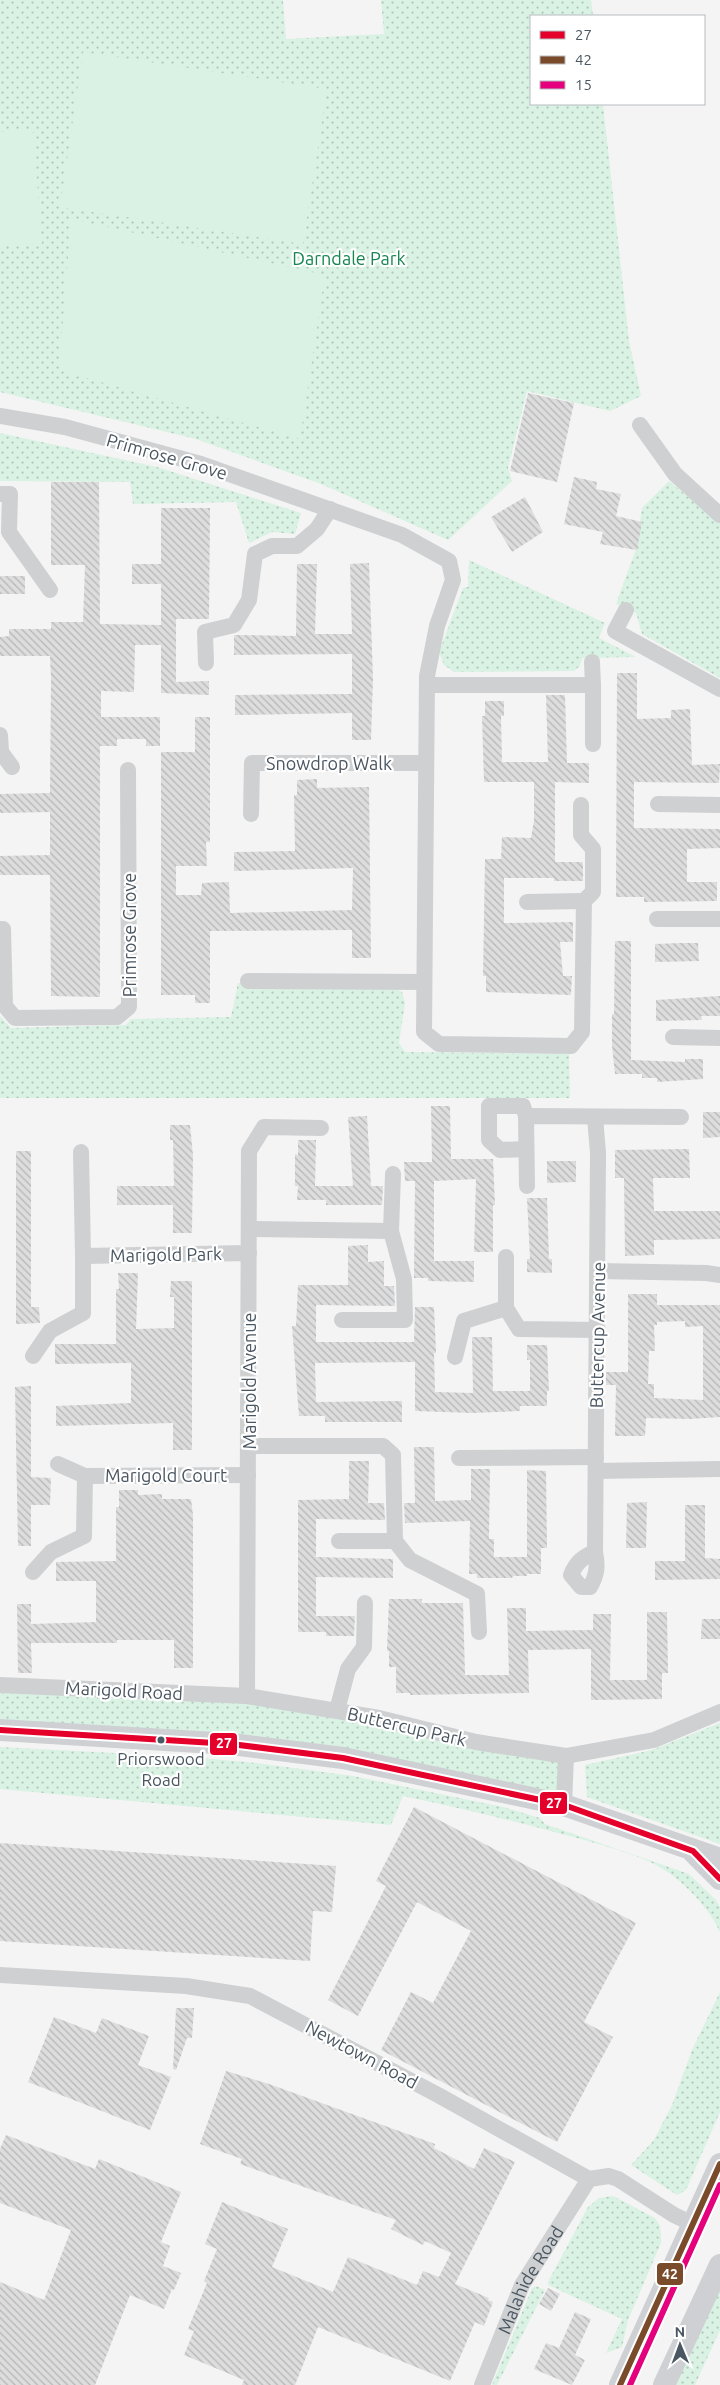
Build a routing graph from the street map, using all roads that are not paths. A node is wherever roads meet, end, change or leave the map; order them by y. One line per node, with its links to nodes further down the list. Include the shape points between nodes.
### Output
1 (0, 416): 4 (street, Primrose Grove, via 65,427 201,464)
2 (640, 424): 5 (street, via 675,474)
3 (0, 494): 6 (street, via 10,494 9,532)
4 (330, 509): 9 (street, via 317,529 297,546 272,546 255,554 249,600 234,624 206,632); 11 (street, Primrose Grove, via 402,535 449,561 453,580 437,626)
5 (720, 515)
6 (50, 590)
7 (626, 610): 12 (street, via 616,631)
8 (592, 662): 10 (street)
9 (206, 663)
10 (593, 685): 11 (street); 14 (street)
11 (427, 686): 15 (street)
12 (720, 689)
13 (0, 735): 16 (street, via 1,752)
14 (593, 744)
15 (426, 763): 21 (street, Snowdrop Walk, via 252,763); 28 (street)
16 (12, 767)
17 (128, 770): 26 (street, Primrose Grove, via 129,1007 117,1017 15,1018 5,1006 3,929)
18 (658, 804): 20 (street)
19 (581, 805): 22 (street, via 581,835 593,849 593,892)
20 (720, 805)
21 (251, 814)
22 (584, 901): 23 (street); 28 (street, via 582,1032 571,1046 439,1044 424,1032)
23 (527, 902)
24 (657, 919): 25 (street)
25 (720, 919)
26 (0, 929)
27 (248, 981): 28 (street)
28 (424, 982)
29 (672, 1037): 30 (street)
30 (720, 1038)
31 (526, 1116): 32 (street); 35 (street); 35 (street, via 523,1106 489,1106 489,1140 500,1150)
32 (595, 1117): 33 (street); 44 (street, Buttercup Avenue)
33 (681, 1117)
34 (321, 1128): 39 (street, Marigold Avenue, via 264,1127 249,1151)
35 (526, 1149): 38 (street)
36 (81, 1152): 42 (street)
37 (393, 1174): 40 (street)
38 (527, 1186)
39 (248, 1229): 40 (street); 41 (street, Marigold Avenue)
40 (391, 1231): 47 (street, via 404,1279 404,1320)
41 (249, 1253): 42 (street, Marigold Park); 51 (street, Marigold Avenue)
42 (83, 1256): 49 (street, via 83,1313 50,1331)
43 (506, 1257): 46 (street)
44 (598, 1271): 45 (street); 48 (street, Buttercup Avenue)
45 (720, 1276)
46 (506, 1308): 48 (street, via 519,1329); 50 (street, via 464,1321)
47 (342, 1320)
48 (598, 1330): 54 (street, Buttercup Avenue)
49 (32, 1356)
50 (455, 1357)
51 (249, 1446): 56 (street, Marigold Avenue); 59 (street, via 383,1446 393,1455)
52 (459, 1458): 54 (street)
53 (58, 1464): 57 (street, Marigold Court)
54 (596, 1464): 55 (street); 60 (street, Buttercup Avenue)
55 (720, 1469)
56 (248, 1475): 57 (street, Marigold Court); 65 (street, Marigold Avenue)
57 (85, 1476): 61 (street, Marigold Court, via 84,1536 51,1552)
58 (340, 1541): 59 (street)
59 (395, 1541): 63 (street, via 410,1560 476,1594)
60 (595, 1552)
61 (33, 1572)
62 (365, 1603): 66 (street, via 364,1648 348,1669)
63 (478, 1632)
64 (0, 1685): 65 (street, Marigold Road)
65 (247, 1696): 66 (street, Buttercup Park)
66 (337, 1710): 69 (street, Buttercup Park, via 476,1742)
67 (720, 1712): 69 (street, Buttercup Park, via 654,1740)
68 (0, 1730): 70 (street, via 231,1744 343,1758)
69 (566, 1756): 70 (street)
70 (564, 1805): 71 (street)
71 (693, 1851): 72 (street); 73 (street)
72 (720, 1859)
73 (720, 1879)
74 (0, 1975): 76 (street, Newtown Road, via 186,1986 250,1996)
75 (720, 2164): 77 (street)
76 (589, 2179): 77 (street, via 609,2176 618,2179); 79 (street, Malahide Road, via 522,2286)
77 (693, 2224): 80 (street)
78 (720, 2265): 81 (street)
79 (482, 2385)
80 (620, 2385)
81 (664, 2385)

